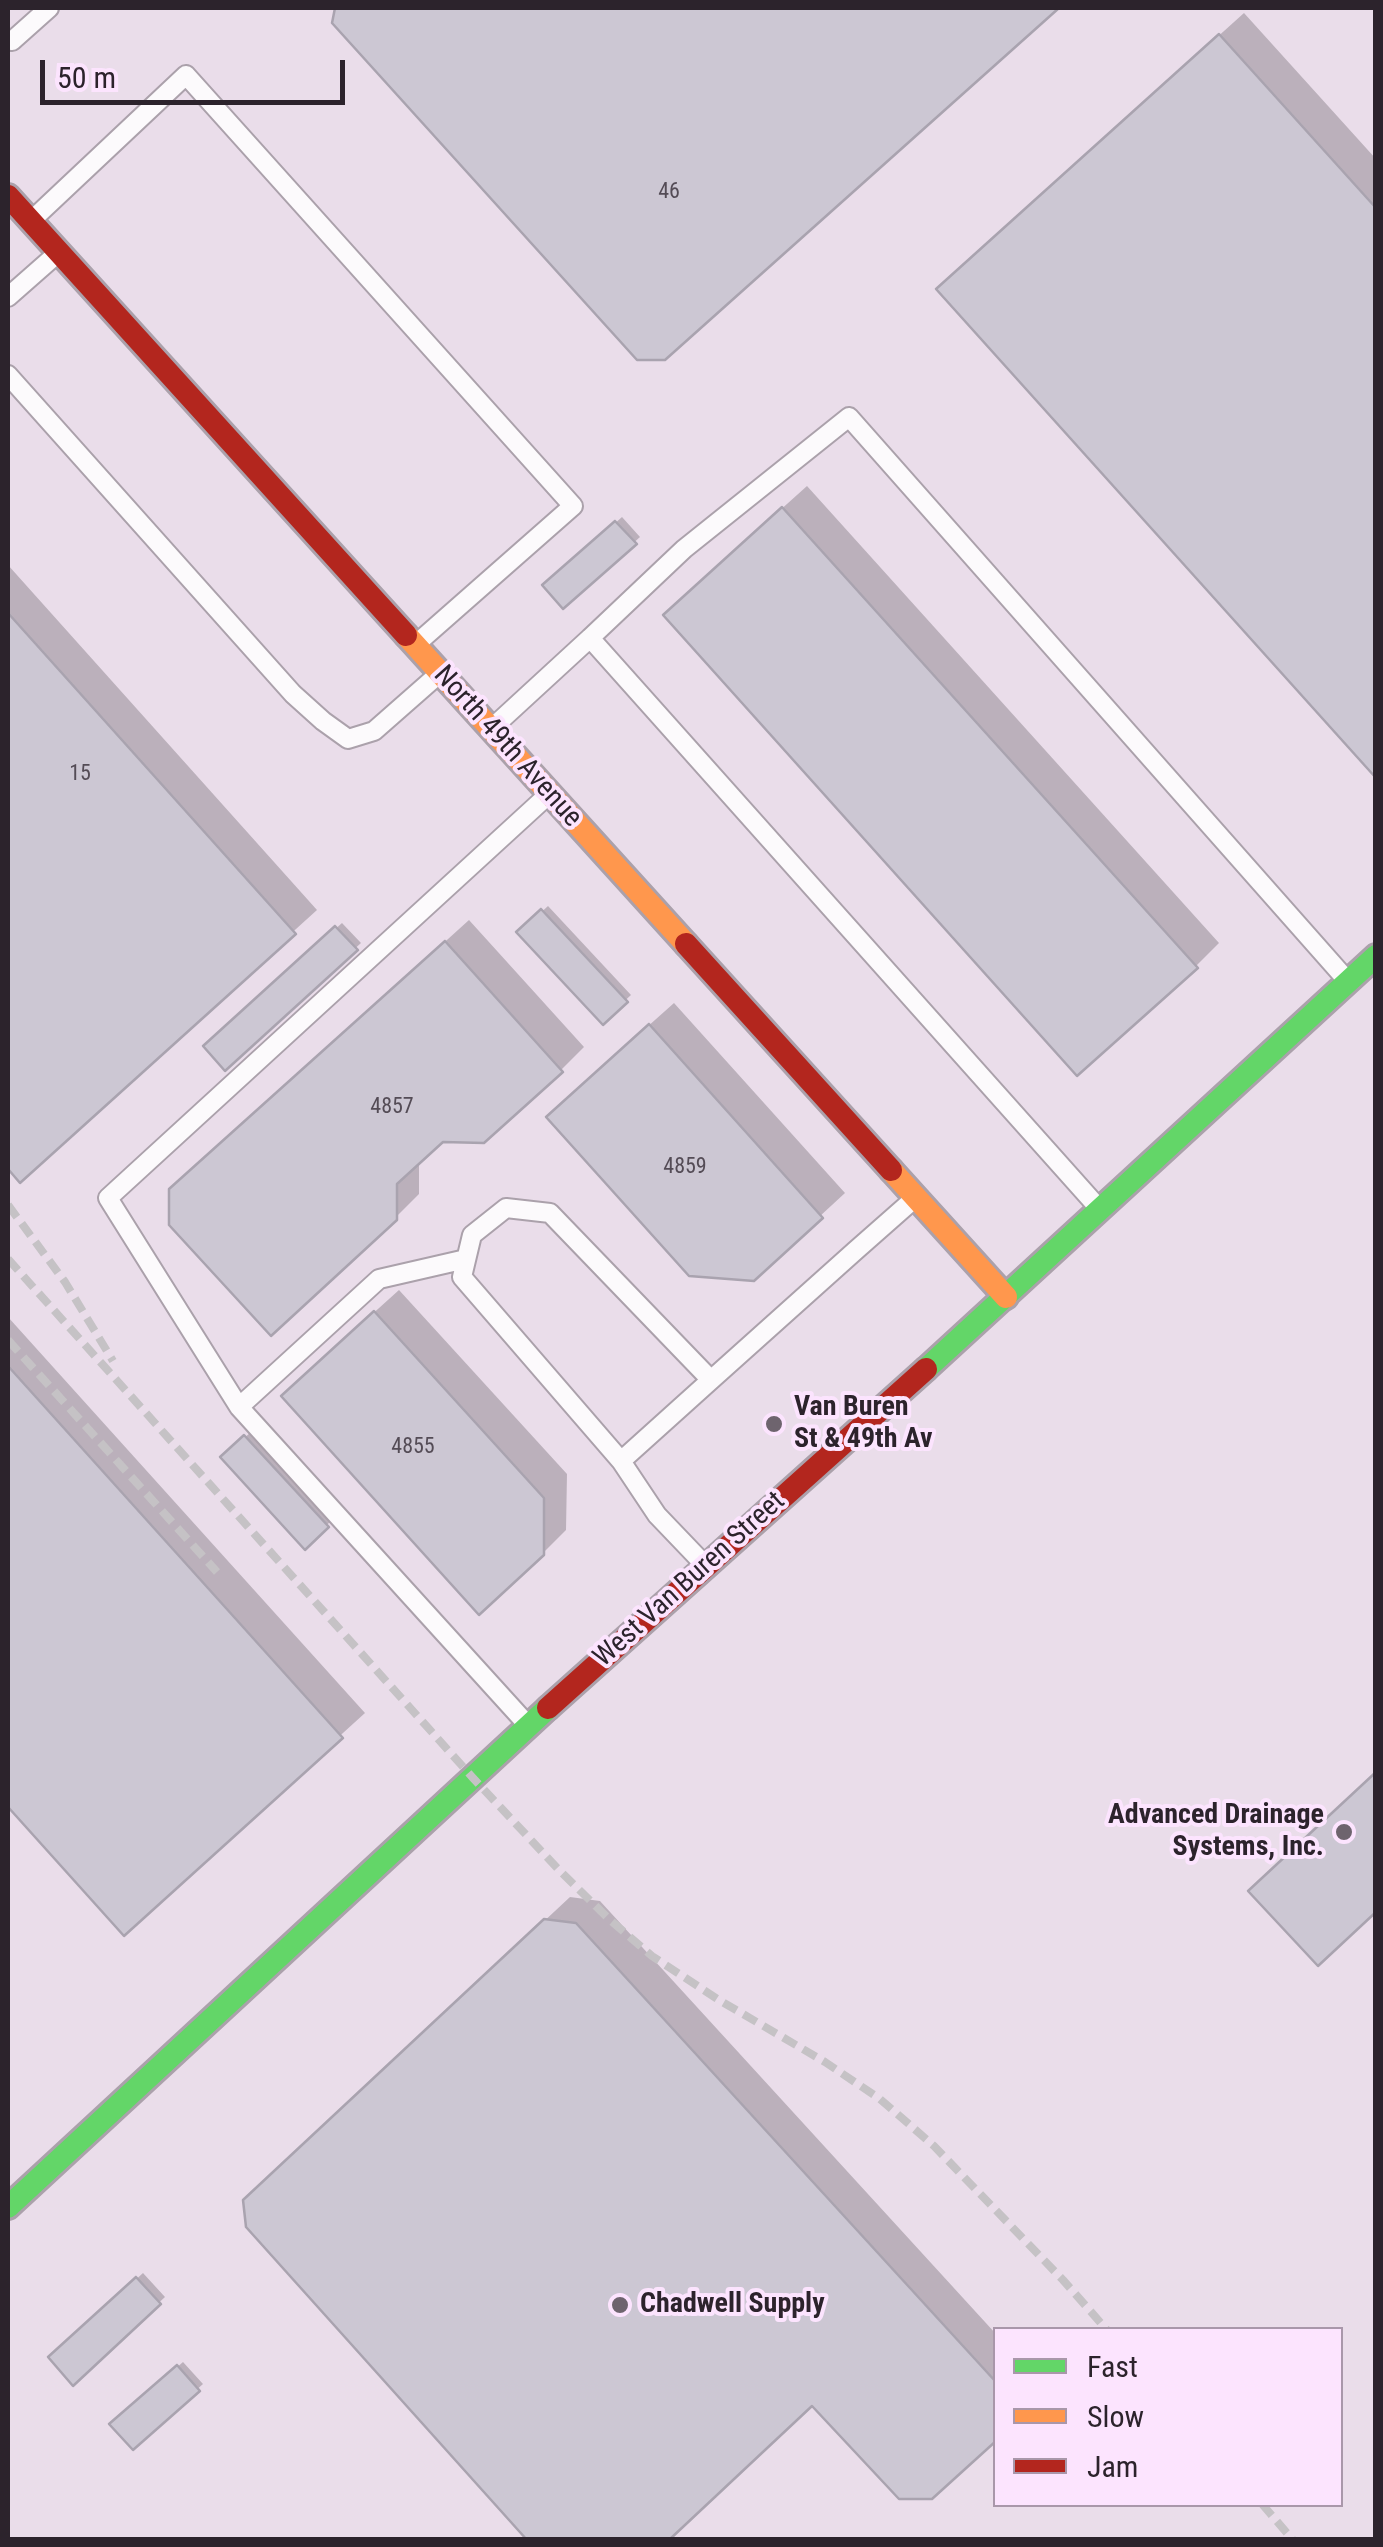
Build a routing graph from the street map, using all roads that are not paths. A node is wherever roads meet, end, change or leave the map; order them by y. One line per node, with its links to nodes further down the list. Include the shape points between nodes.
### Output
1 (49, 8): 2 (lane)
2 (9, 42)
3 (8, 196): 4 (main road, North 49th Avenue)
4 (30, 221): 5 (main road, North 49th Avenue); 9 (lane, via 186,75 573,506)
5 (58, 252): 6 (lane); 9 (main road, North 49th Avenue)
6 (8, 297)
7 (8, 375): 10 (lane, via 293,694 348,739 374,731)
8 (590, 638): 11 (lane); 14 (lane, via 684,549 850,417); 16 (lane)
9 (415, 646): 10 (main road, North 49th Avenue)
10 (440, 673): 11 (main road, North 49th Avenue)
11 (491, 729): 12 (main road, North 49th Avenue)
12 (550, 794): 15 (main road, North 49th Avenue); 20 (lane, via 108,1198)
13 (1376, 956): 14 (main road, West Van Buren Street)
14 (1348, 982): 16 (main road, West Van Buren Street)
15 (916, 1197): 18 (main road, North 49th Avenue); 19 (lane)
16 (1101, 1210): 18 (main road, West Van Buren Street)
17 (466, 1259): 19 (lane, via 472,1235 506,1208 550,1213); 20 (lane, via 379,1280); 21 (lane, via 462,1277)
18 (1006, 1297): 22 (main road, West Van Buren Street)
19 (712, 1380): 21 (lane)
20 (240, 1407): 23 (lane)
21 (621, 1461): 22 (lane, via 657,1515)
22 (706, 1566): 23 (main road, West Van Buren Street)
23 (528, 1726): 24 (main road, West Van Buren Street)
24 (8, 2207)

